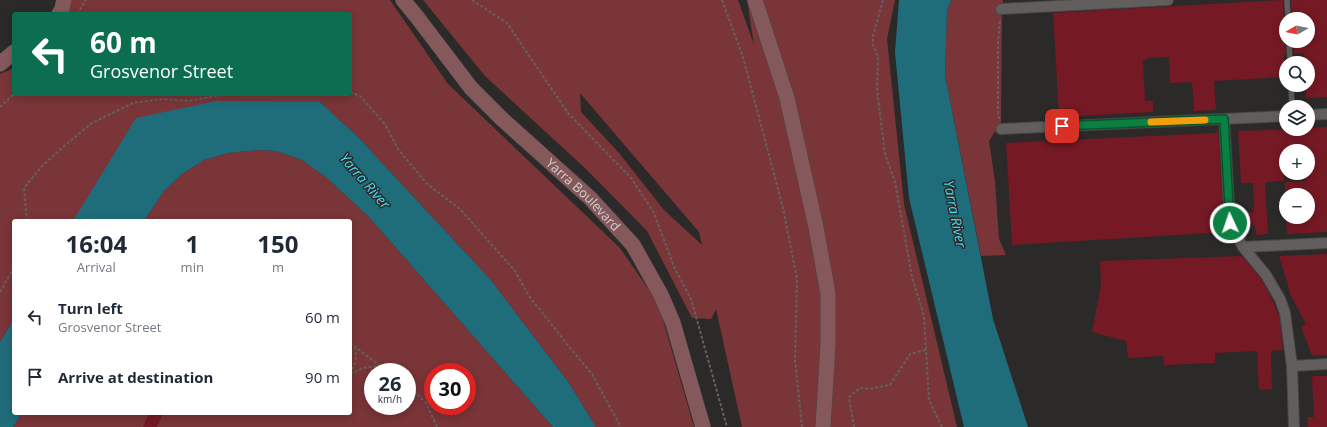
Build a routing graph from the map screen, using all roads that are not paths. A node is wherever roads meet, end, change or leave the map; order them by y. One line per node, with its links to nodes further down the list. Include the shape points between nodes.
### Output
1 (64, 0): 7 (street)
2 (403, 0): 20 (street, Yarra Boulevard, via 471,88 590,198 633,245 661,294)
3 (755, 0): 21 (street, via 787,98 828,294)
4 (1168, 0): 6 (street)
5 (1287, 0): 8 (lane)
6 (1000, 9)
7 (60, 12)
8 (1288, 12)
9 (12, 54): 10 (street)
10 (0, 64)
11 (1327, 114): 12 (street)
12 (1315, 115)
13 (1279, 116): 14 (street)
14 (1224, 119): 15 (street); 17 (street, via 1230,223)
15 (1001, 129)
16 (1327, 243): 17 (street)
17 (1243, 247): 19 (street, via 1266,275 1280,299 1285,312)
18 (1327, 364): 19 (street)
19 (1292, 366): 22 (street)
20 (703, 427)
21 (823, 427)
22 (1294, 427)

